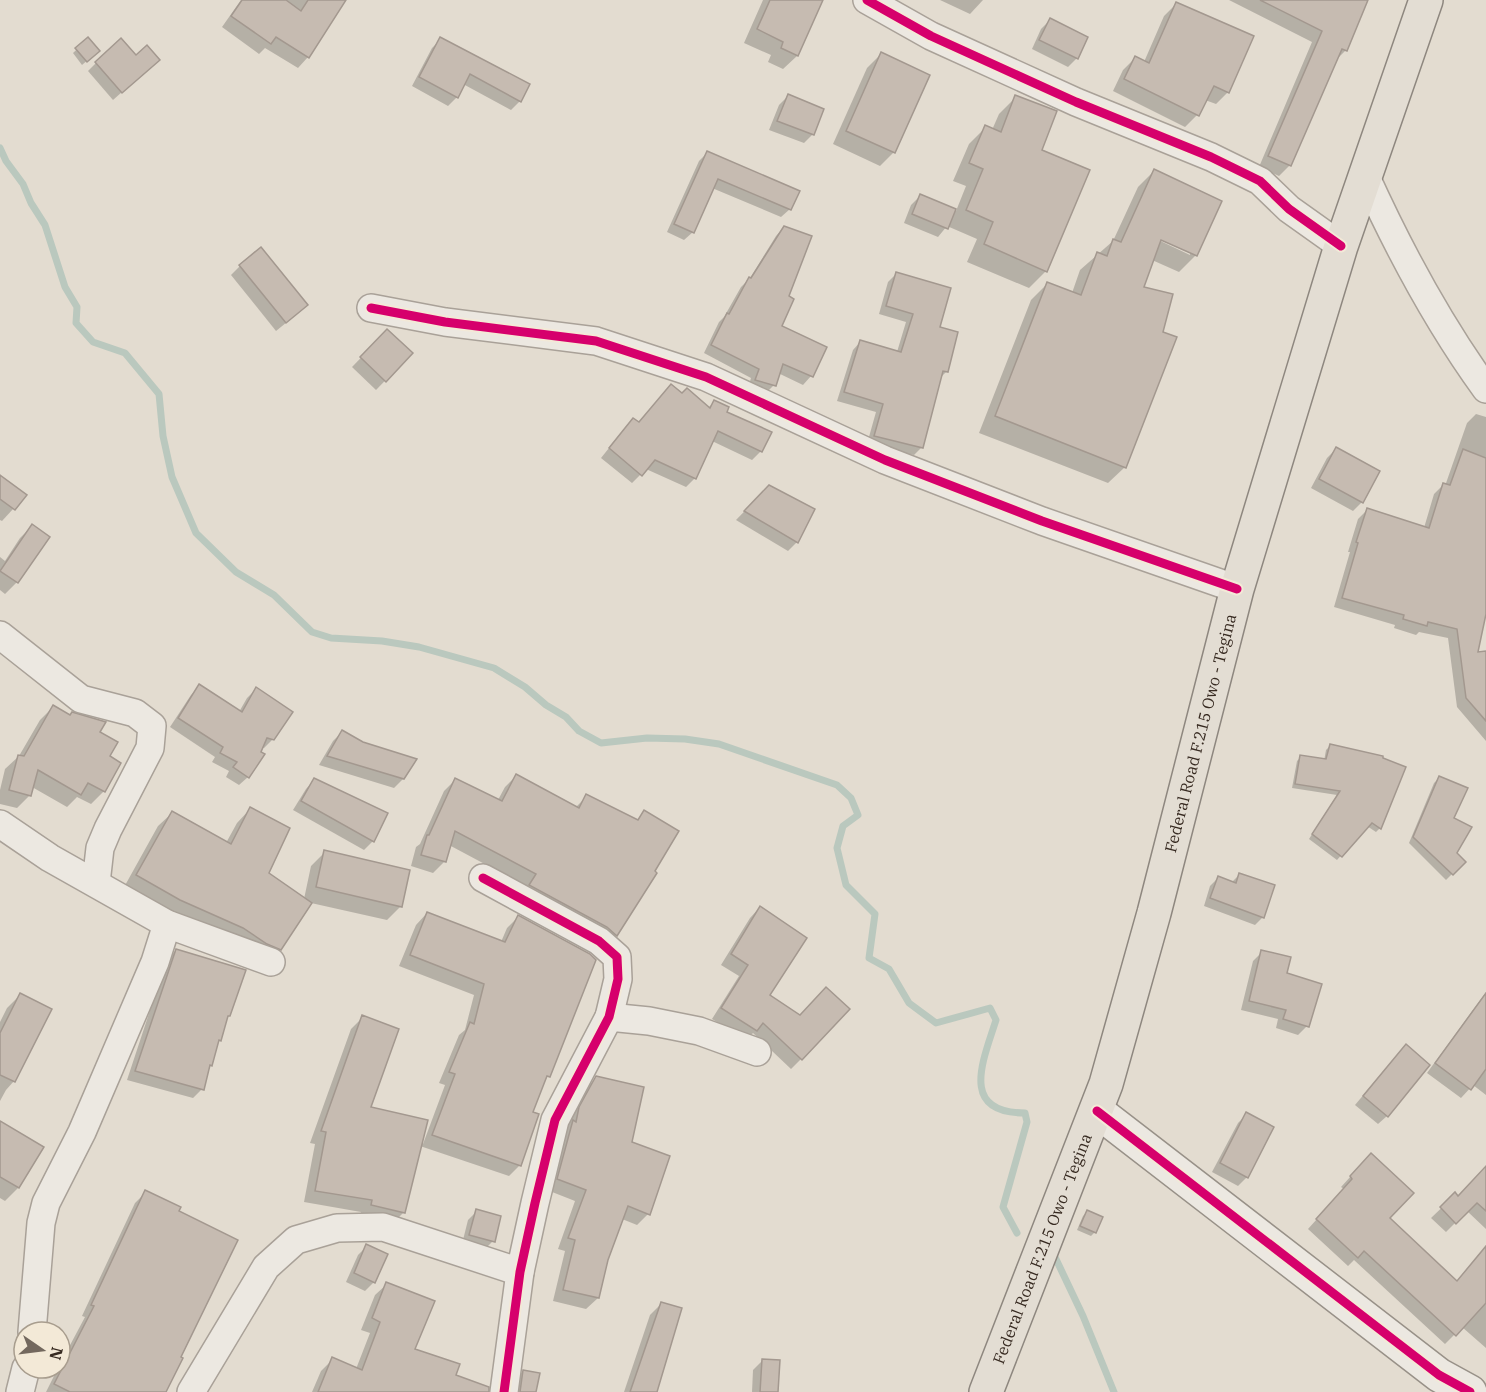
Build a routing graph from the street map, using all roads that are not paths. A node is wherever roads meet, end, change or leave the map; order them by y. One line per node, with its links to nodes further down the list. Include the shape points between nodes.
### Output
1 (867, 0): 4 (street, via 931,36 1260,182 1288,209)
2 (1426, 0): 3 (main road, Federal Road F.215 Owo - Tegina)
3 (1365, 175): 4 (main road, Federal Road F.215 Owo - Tegina); 6 (street, via 1439,319)
4 (1341, 246): 7 (main road, Federal Road F.215 Owo - Tegina)
5 (371, 308): 7 (street, via 445,322 596,341 706,377 885,460 1042,521)
6 (1486, 389)
7 (1237, 589): 16 (main road, Federal Road F.215 Owo - Tegina, via 1154,913)
8 (0, 635): 11 (street, via 81,699 135,713 152,726 150,748 100,848)
9 (0, 824): 11 (street)
10 (483, 878): 14 (street, via 599,941 616,957 618,979)
11 (96, 883): 12 (street)
12 (167, 924): 13 (street); 18 (street, via 155,962 82,1132 46,1203)
13 (271, 962)
14 (609, 1017): 15 (street, via 699,1031); 17 (street, via 555,1120)
15 (757, 1052)
16 (1097, 1111): 21 (main road, Federal Road F.215 Owo - Tegina); 22 (street, via 1439,1374)
17 (520, 1272): 19 (street, via 383,1227 337,1228 296,1240 266,1267); 20 (street)
18 (33, 1320)
19 (191, 1392)
20 (504, 1392)
21 (986, 1392)
22 (1470, 1392)

